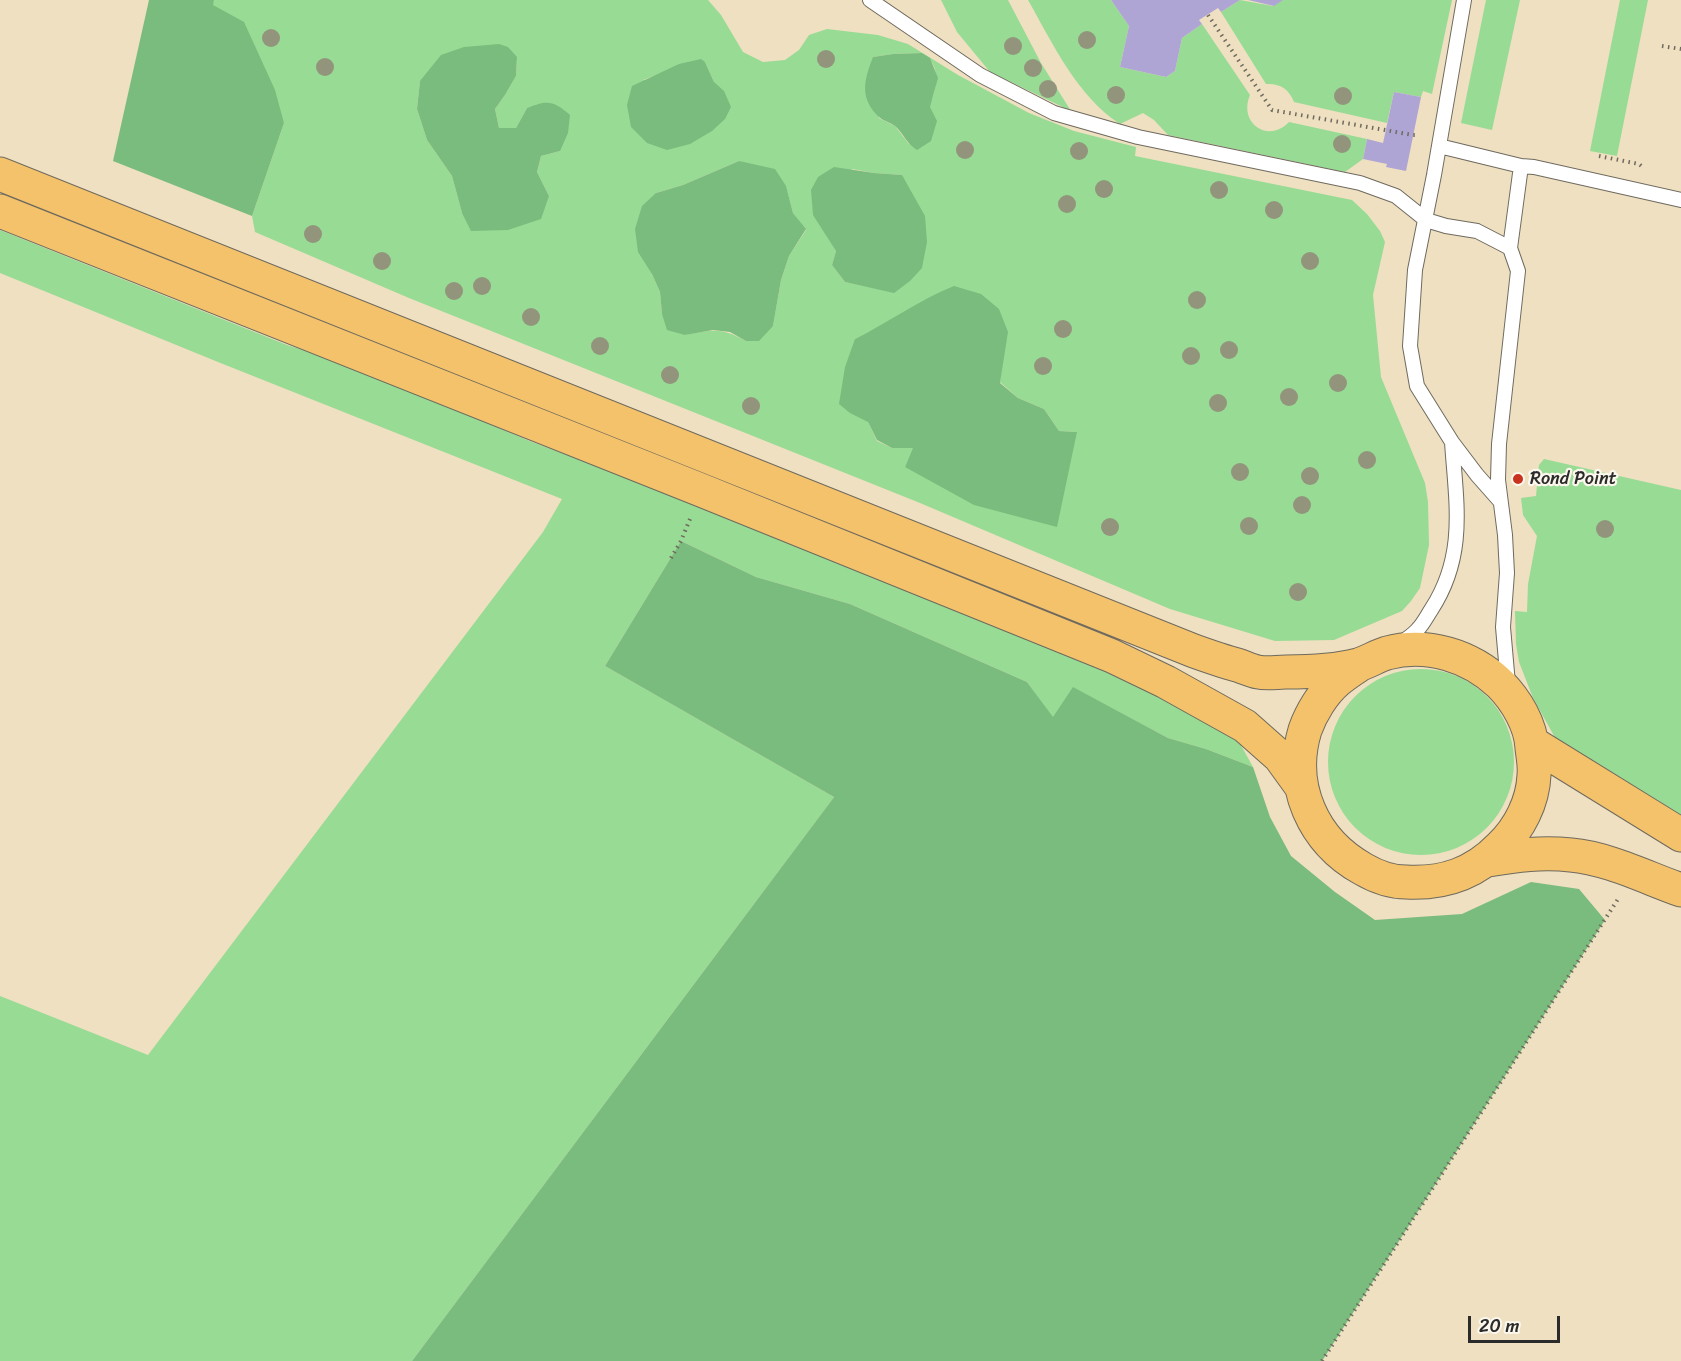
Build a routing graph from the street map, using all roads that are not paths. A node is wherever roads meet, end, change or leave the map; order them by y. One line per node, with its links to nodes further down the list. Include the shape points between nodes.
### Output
1 (870, 0): 8 (lane, via 980,75 1054,113 1138,138 1360,183 1396,196)
2 (1464, 0): 3 (lane)
3 (1439, 146): 4 (lane); 8 (lane)
4 (1521, 166): 6 (lane); 9 (lane)
5 (0, 174): 12 (main road, via 1194,651 1258,672 1322,671)
6 (1681, 200)
7 (0, 212): 15 (main road, via 1112,656 1245,726 1280,757)
8 (1426, 220): 9 (lane, via 1478,231); 10 (lane, via 1415,270 1410,346 1417,386)
9 (1510, 248): 11 (lane, via 1518,271 1500,444)
10 (1452, 442): 11 (lane); 12 (lane, via 1457,529 1447,580 1419,629)
11 (1500, 501): 13 (lane, via 1507,573 1503,627)
12 (1373, 659): 13 (main road, via 1414,649 1441,652 1490,674); 15 (main road, via 1336,681 1318,704 1306,729 1300,758)
13 (1509, 693): 14 (main road, via 1523,716)
14 (1532, 743): 16 (main road); 17 (main road, via 1534,776 1527,808 1511,836)
15 (1301, 786): 17 (main road, via 1310,815 1326,840 1348,861 1374,875 1403,882 1433,882 1462,874)
16 (1681, 835)
17 (1488, 860): 18 (main road, via 1529,854 1573,855)
18 (1681, 890)

